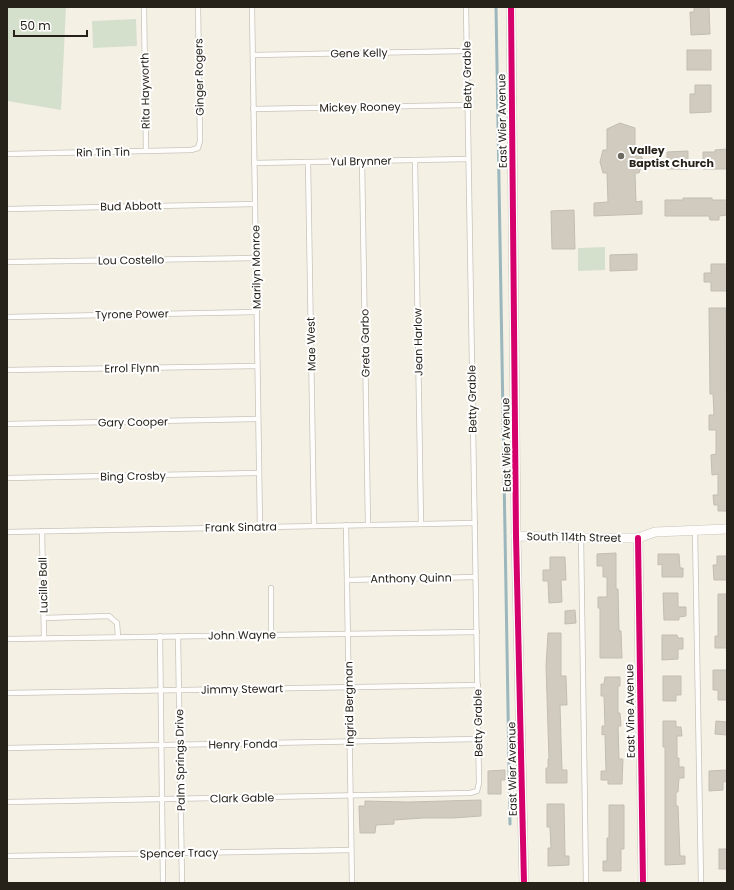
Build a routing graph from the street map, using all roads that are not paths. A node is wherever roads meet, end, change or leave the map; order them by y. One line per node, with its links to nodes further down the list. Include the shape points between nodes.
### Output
1 (144, 7): 11 (lane, Rita Hayworth)
2 (198, 7): 10 (lane, Ginger Rogers)
3 (252, 7): 7 (lane, Marilyn Monroe)
4 (466, 7): 6 (lane, Betty Grable)
5 (511, 7): 40 (street, East Wier Avenue)
6 (466, 51): 7 (lane, Gene Kelly); 8 (lane, Betty Grable)
7 (253, 55): 9 (lane, Marilyn Monroe)
8 (467, 105): 9 (lane, Mickey Rooney); 13 (lane, Betty Grable)
9 (253, 109): 17 (lane, Marilyn Monroe)
10 (198, 148): 11 (lane, Rin Tin Tin)
11 (146, 151): 12 (lane, Rin Tin Tin)
12 (7, 154)
13 (468, 159): 14 (lane, Yul Brynner); 30 (lane, Betty Grable)
14 (415, 160): 15 (lane, Yul Brynner); 31 (lane, Jean Harlow)
15 (362, 161): 16 (lane, Yul Brynner); 33 (lane, Greta Garbo)
16 (308, 162): 17 (lane, Yul Brynner); 34 (lane, Mae West)
17 (254, 163): 18 (lane, Marilyn Monroe)
18 (255, 204): 19 (lane, Bud Abbott); 20 (lane, Marilyn Monroe)
19 (7, 209)
20 (256, 258): 21 (lane, Lou Costello); 22 (lane, Marilyn Monroe)
21 (7, 262)
22 (257, 312): 23 (lane, Tyrone Power); 24 (lane, Marilyn Monroe)
23 (7, 316)
24 (257, 366): 25 (lane, Errol Flynn); 26 (lane, Marilyn Monroe)
25 (7, 370)
26 (258, 420): 27 (lane, Gary Cooper); 28 (lane, Marilyn Monroe)
27 (7, 424)
28 (259, 473): 29 (lane, Bing Crosby); 35 (lane, Marilyn Monroe)
29 (7, 478)
30 (474, 523): 31 (lane, Frank Sinatra); 43 (lane, Betty Grable)
31 (421, 524): 33 (lane, Frank Sinatra)
32 (346, 525): 33 (lane, Frank Sinatra); 34 (lane, Frank Sinatra); 44 (lane, Ingrid Bergman)
33 (368, 525)
34 (314, 526): 35 (lane, Frank Sinatra)
35 (260, 527): 38 (lane, Frank Sinatra)
36 (695, 530): 37 (street, South 114th Street); 42 (street, South 114th Street, via 655,532); 80 (lane)
37 (727, 530)
38 (42, 531): 39 (lane, Frank Sinatra); 46 (lane, Lucille Ball)
39 (7, 532)
40 (516, 536): 41 (street, South 114th Street); 77 (street, East Wier Avenue)
41 (581, 538): 42 (street, South 114th Street); 78 (lane)
42 (638, 538): 79 (street, East Vine Avenue)
43 (476, 577): 44 (lane, Anthony Quinn); 47 (lane, Betty Grable)
44 (347, 580): 48 (lane, Ingrid Bergman)
45 (271, 588): 49 (lane)
46 (44, 618): 52 (lane, via 109,616 117,623); 53 (lane, Lucille Ball)
47 (477, 632): 48 (lane, John Wayne); 55 (lane, Betty Grable)
48 (348, 634): 49 (lane, John Wayne); 56 (lane, Ingrid Bergman)
49 (271, 635): 51 (lane, John Wayne)
50 (160, 636): 51 (lane, John Wayne); 52 (lane, John Wayne); 58 (lane, Palm Springs Drive)
51 (178, 636): 57 (lane, Palm Springs Drive)
52 (118, 637): 53 (lane, John Wayne)
53 (44, 638): 54 (lane, John Wayne)
54 (7, 639)
55 (478, 685): 56 (lane, Jimmy Stewart); 60 (lane, Betty Grable)
56 (349, 687): 57 (lane, Jimmy Stewart); 61 (lane, Ingrid Bergman)
57 (179, 690): 58 (lane, Jimmy Stewart); 63 (lane, Palm Springs Drive)
58 (160, 691): 59 (lane, Jimmy Stewart); 62 (lane, Palm Springs Drive)
59 (7, 694)
60 (478, 740): 61 (lane, Henry Fonda); 65 (lane, Betty Grable)
61 (350, 742): 63 (lane, Henry Fonda); 66 (lane, Ingrid Bergman)
62 (161, 745): 63 (lane, Henry Fonda); 64 (lane, Henry Fonda); 67 (lane, Palm Springs Drive)
63 (180, 745): 68 (lane, Palm Springs Drive)
64 (7, 748)
65 (477, 791): 66 (lane, Clark Gable)
66 (351, 795): 68 (lane, Clark Gable); 70 (lane, Ingrid Bergman)
67 (162, 799): 68 (lane, Clark Gable); 69 (lane, Clark Gable); 72 (lane, Palm Springs Drive)
68 (181, 799): 71 (lane, Palm Springs Drive)
69 (7, 802)
70 (352, 850): 71 (lane, Spencer Tracy); 76 (lane, Ingrid Bergman)
71 (182, 853): 72 (lane, Spencer Tracy); 75 (lane, Palm Springs Drive)
72 (163, 854): 73 (lane, Spencer Tracy); 74 (lane, Palm Springs Drive)
73 (7, 856)
74 (163, 883)
75 (182, 883)
76 (352, 883)
77 (524, 883)
78 (586, 883)
79 (643, 883)
80 (701, 883)

